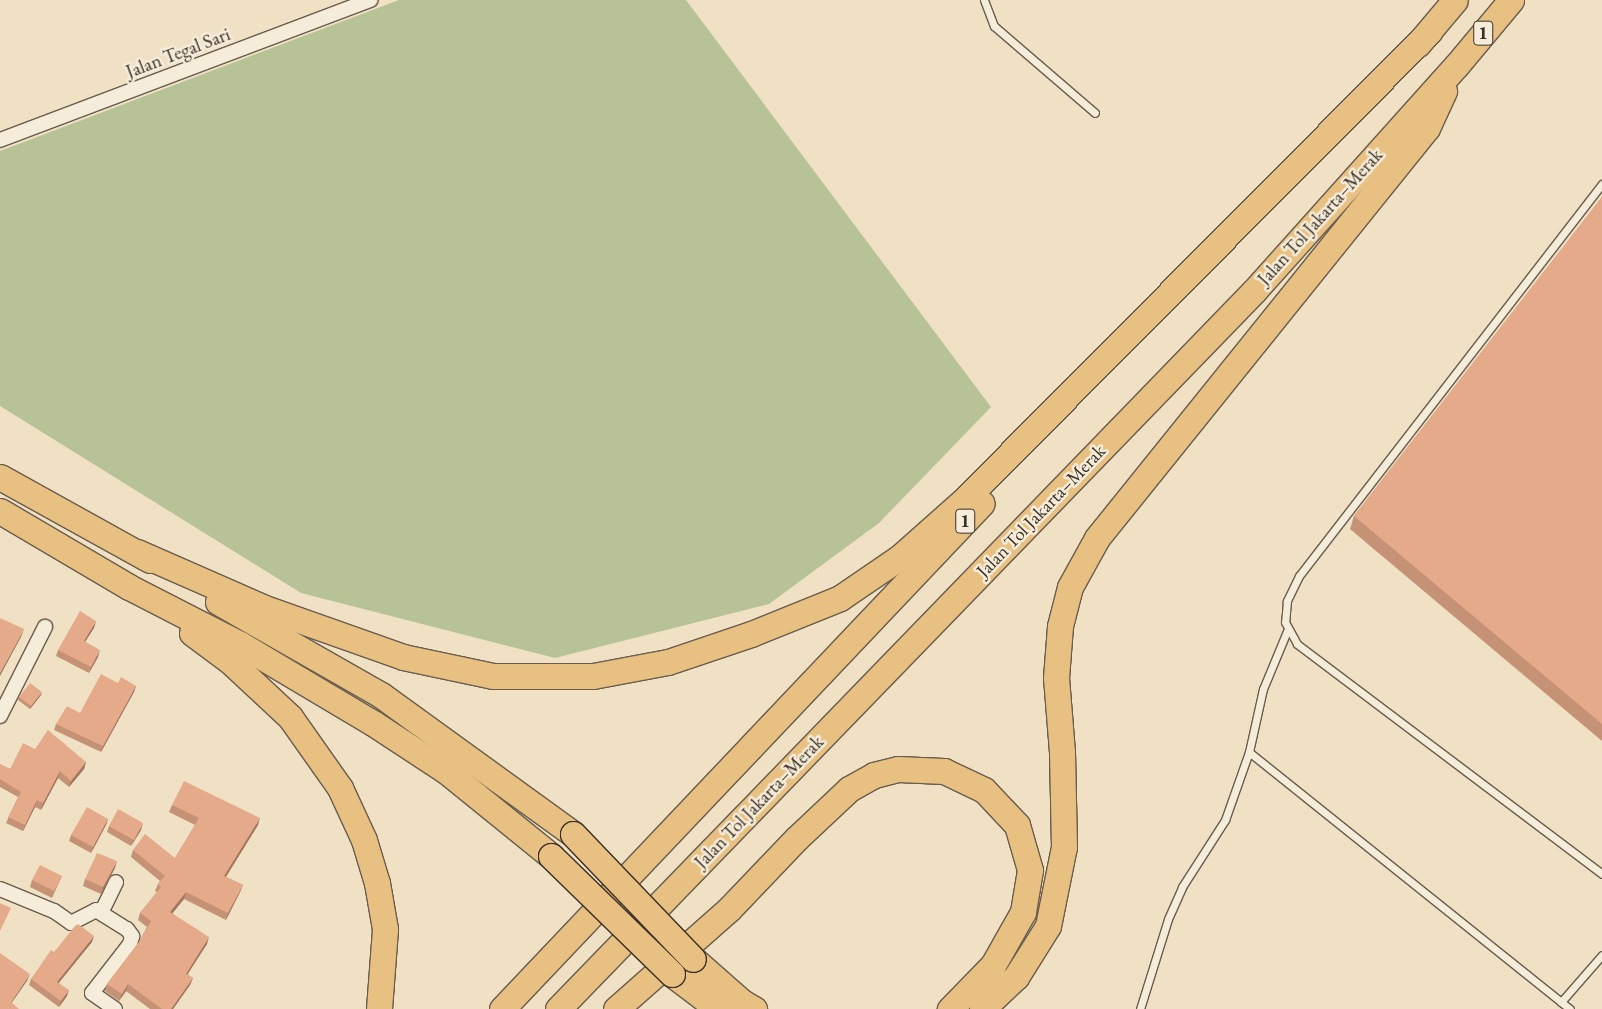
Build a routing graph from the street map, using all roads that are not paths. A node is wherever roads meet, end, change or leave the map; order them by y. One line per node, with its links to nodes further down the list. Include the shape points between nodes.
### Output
1 (370, 0): 8 (street, Jalan Tegal Sari)
2 (984, 0): 7 (lane, via 994,26)
3 (1455, 0): 5 (highway, 1)
4 (1510, 0): 6 (highway, Jalan Tol Jakarta–Merak / 1)
5 (1429, 32): 12 (highway, via 1271,193 900,557 840,598 752,634 668,662 593,676 493,676 394,653 262,607); 26 (highway, 1)
6 (1456, 66): 27 (highway, Jalan Tol Jakarta–Merak / 1, via 1254,291); 32 (highway, via 1427,128 1097,538 1070,587 1060,626 1056,678 1064,847 1048,926 1016,977)
7 (1095, 113)
8 (0, 140)
9 (1602, 184): 15 (lane, via 1299,576 1287,601)
10 (0, 477): 12 (highway)
11 (0, 511): 13 (highway)
12 (137, 552): 30 (highway, bridge, via 251,622 381,695 573,834 693,959)
13 (129, 587): 25 (highway, via 231,662 290,717 340,788 364,840 377,883 385,930); 29 (highway, bridge, via 240,644 446,771 551,856 672,974)
14 (45, 627): 16 (street)
15 (1287, 631): 17 (lane, via 1263,689); 18 (lane, via 1297,644)
16 (0, 716)
17 (1249, 752): 23 (lane); 33 (lane, via 1225,820 1182,887 1168,919)
18 (1602, 874)
19 (116, 882): 21 (street)
20 (0, 889): 21 (street, via 54,910 71,923 77,923 96,910)
21 (102, 911): 24 (street, via 132,936 130,944 92,993)
22 (1602, 955): 23 (lane)
23 (1561, 1002): 34 (lane)
24 (115, 1009)
25 (379, 1009)
26 (502, 1009)
27 (558, 1009)
28 (616, 1009): 31 (highway, via 730,908 849,789 874,775 898,769 944,772 984,790 1017,824 1030,870 1019,920 993,965)
29 (718, 1009)
30 (754, 1009)
31 (950, 1009)
32 (982, 1009)
33 (1140, 1009)
34 (1570, 1009)

